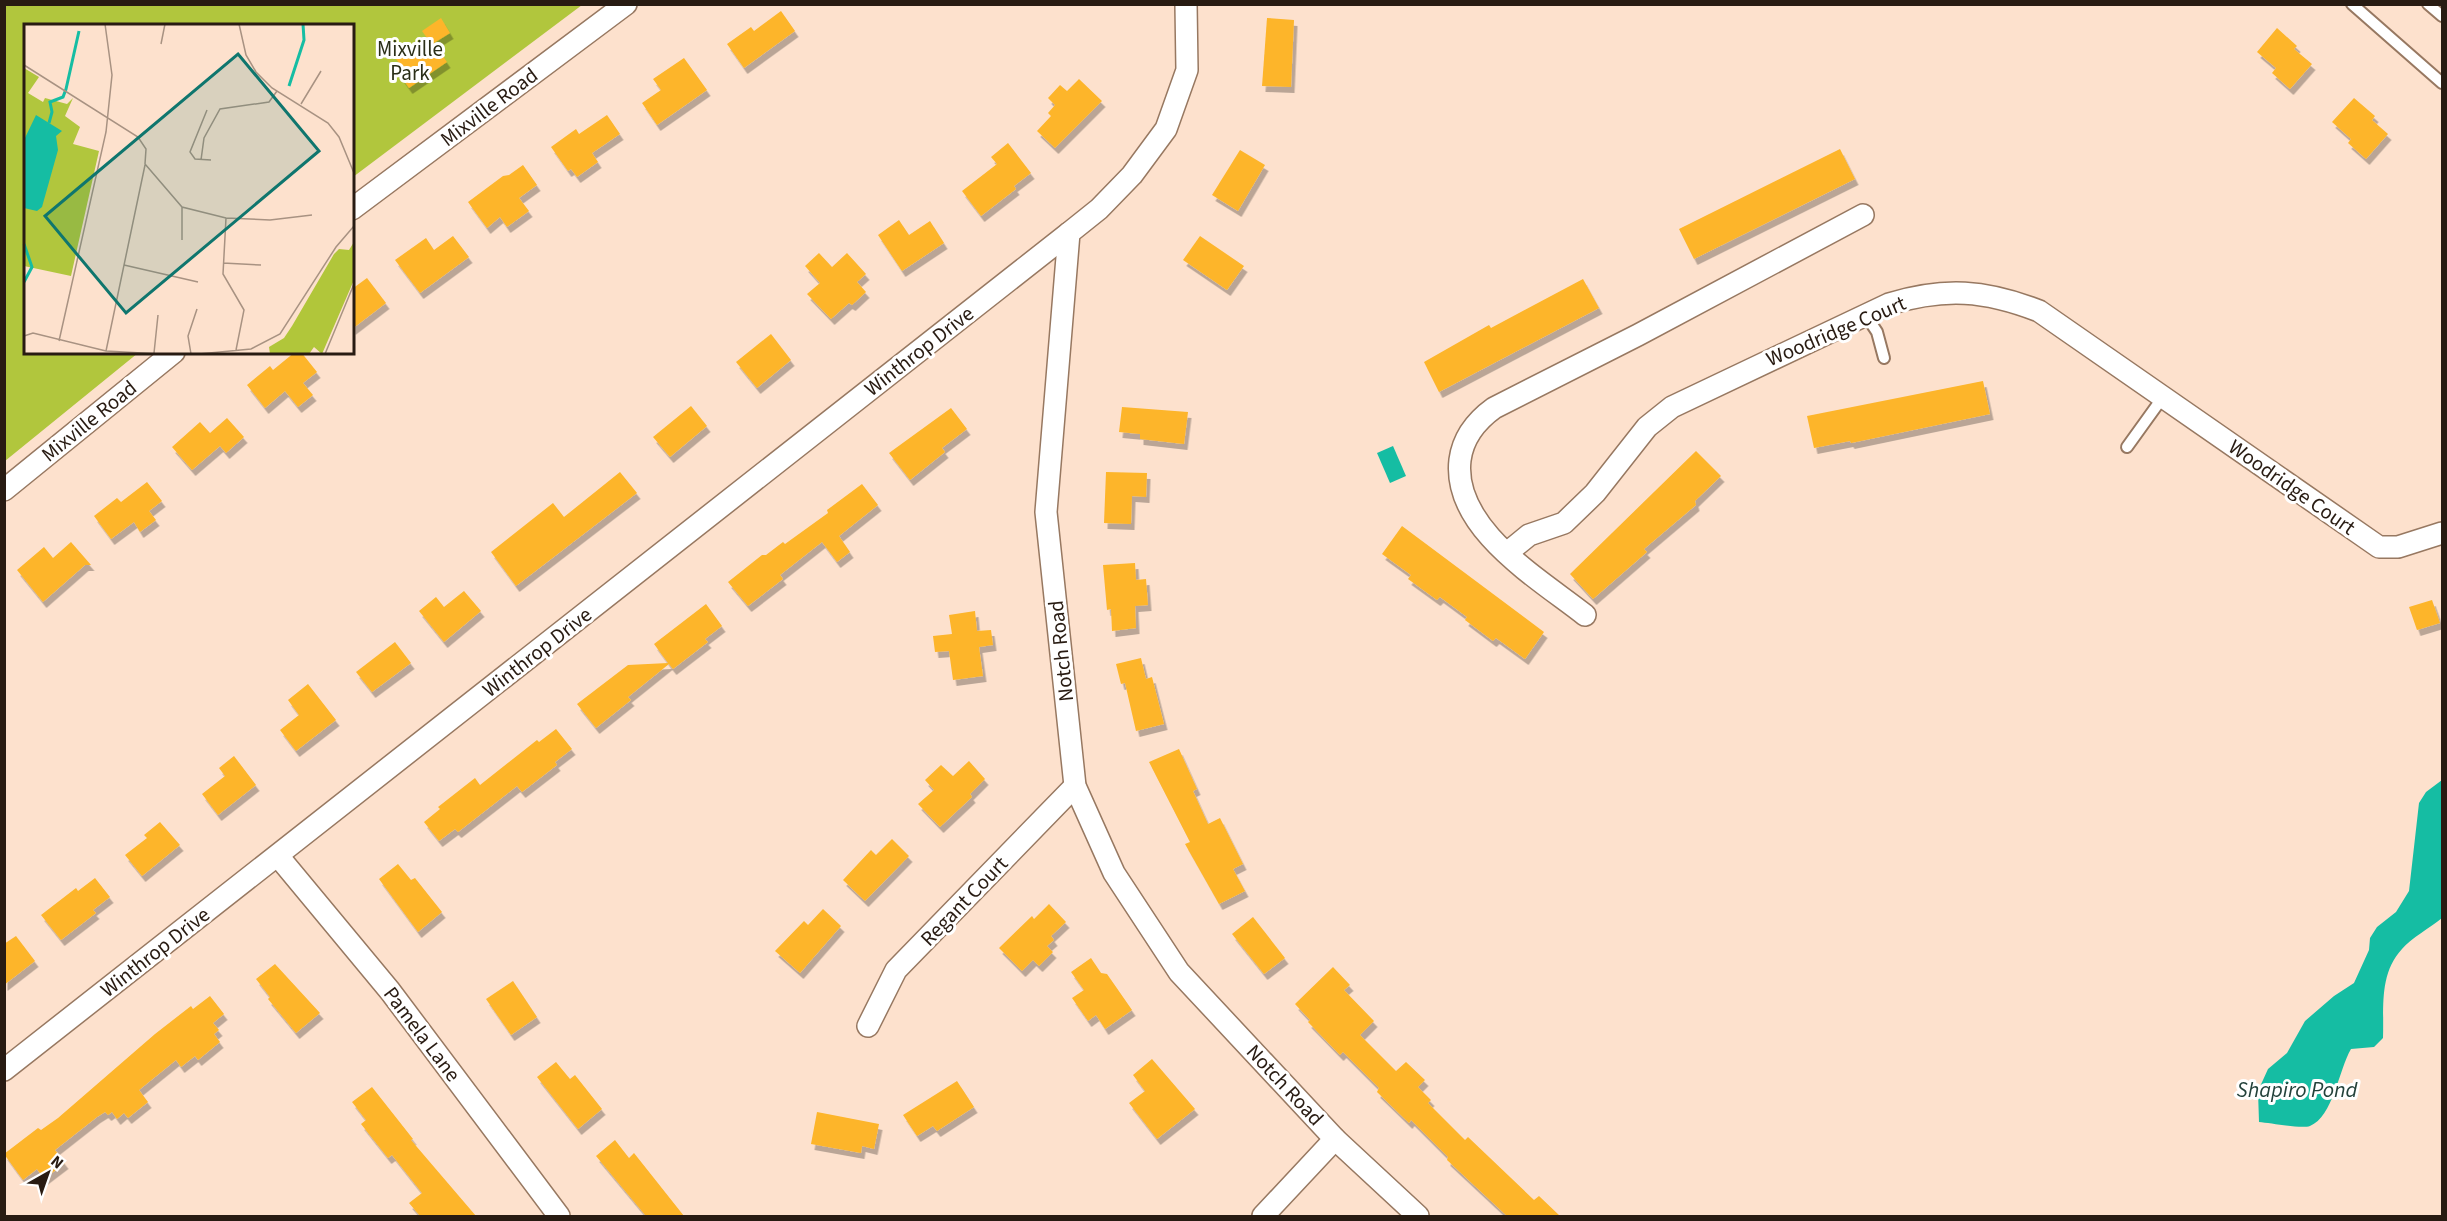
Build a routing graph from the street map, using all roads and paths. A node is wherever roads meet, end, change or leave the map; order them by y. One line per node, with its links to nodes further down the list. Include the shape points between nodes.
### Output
1 (626, 4): 7 (street, Mixville Road)
2 (1186, 4): 9 (street, via 1187,70 1166,129 1132,175)
3 (2352, 4): 6 (lane)
4 (2428, 4): 5 (lane)
5 (2442, 16)
6 (2442, 83)
7 (354, 208)
8 (1863, 215): 17 (street, via 1481,417 1461,454 1462,490 1482,528)
9 (1069, 233): 19 (street, Notch Road, via 1046,512); 20 (street, Winthrop Drive)
10 (1865, 313): 12 (lane, via 1877,332); 13 (street, Woodridge Court, via 1904,299 1941,293 1985,293 2009,299 2039,311 2069,330); 17 (street, Woodridge Court, via 1672,406 1647,428 1595,493 1564,523 1529,535)
11 (172, 354): 15 (street, Mixville Road)
12 (1884, 358)
13 (2163, 397): 14 (lane); 16 (street, Woodridge Court, via 2379,547 2398,548)
14 (2127, 447)
15 (4, 490)
16 (2442, 533)
17 (1507, 553): 18 (street)
18 (1585, 615)
19 (1075, 786): 21 (street, Regant Court, via 896,970); 23 (street, Notch Road, via 1113,873 1179,972)
20 (278, 856): 22 (street, Winthrop Drive); 24 (street, Pamela Lane, via 390,991)
21 (868, 1026)
22 (4, 1070)
23 (1335, 1139): 25 (street); 26 (street, Notch Road)
24 (559, 1216)
25 (1263, 1216)
26 (1418, 1216)

